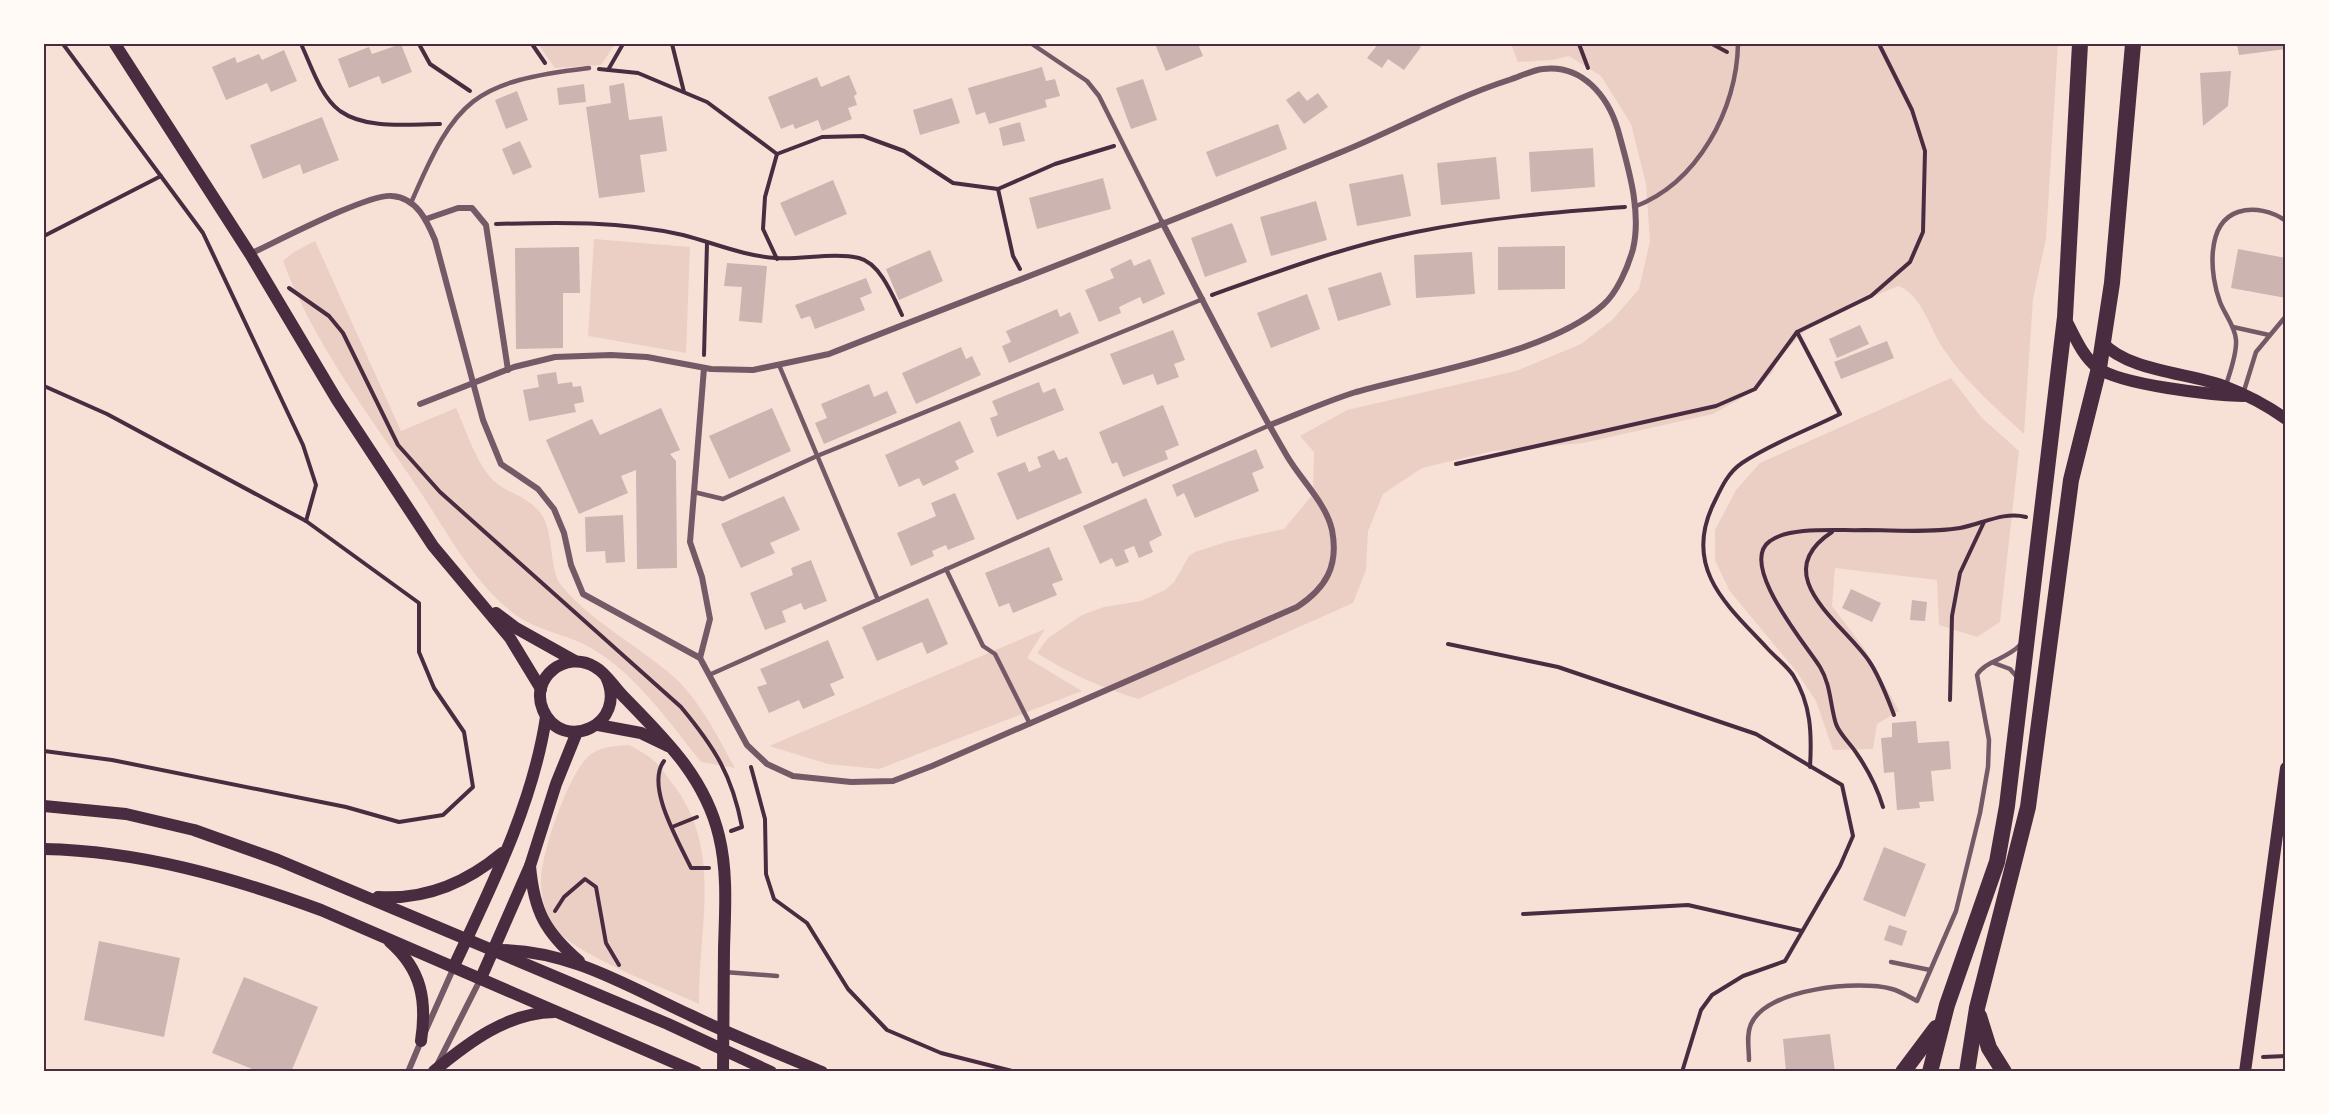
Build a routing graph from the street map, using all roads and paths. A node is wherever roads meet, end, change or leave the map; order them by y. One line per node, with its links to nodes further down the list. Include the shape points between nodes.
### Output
1 (63, 44): 23 (path)
2 (115, 44): 33 (main road)
3 (301, 44): 20 (path, via 322,89 340,111 367,122 392,125)
4 (418, 44): 19 (path, via 430,64)
5 (532, 44): 16 (path)
6 (623, 44): 15 (path)
7 (672, 44): 18 (path)
8 (1032, 44): 21 (lane, via 1088,81)
9 (1579, 44): 17 (path, via 1589,66)
10 (1738, 44): 26 (lane, via 1732,92 1716,130 1690,168 1668,190)
11 (1879, 44): 42 (path, via 1912,110 1925,152 1923,232 1910,262 1871,296)
12 (2080, 44): 39 (highway)
13 (2133, 44): 44 (highway, via 2121,195)
14 (589, 68): 15 (path); 16 (lane)
15 (608, 70): 18 (path, via 638,73)
16 (552, 73): 19 (lane, via 508,83)
17 (1585, 81): 26 (street, via 1609,103 1629,172); 28 (street, via 1571,71 1543,69 1490,86 1340,153)
18 (684, 93): 22 (path, via 707,102)
19 (478, 96): 20 (lane)
20 (449, 124): 25 (lane)
21 (1122, 144): 24 (path, via 1055,164); 28 (lane)
22 (777, 154): 24 (path, via 822,137 863,136 904,151 953,183); 34 (path, via 765,197 763,229)
23 (161, 176): 31 (path); 59 (path, via 203,233 303,445 316,485)
24 (998, 189): 36 (path, via 1013,256)
25 (411, 204): 27 (street); 33 (street, via 391,195 379,198)
26 (1634, 207): 37 (path, via 1528,214 1415,232 1345,250); 55 (street, via 1633,248 1621,279 1605,304 1565,330 1508,352 1353,393)
27 (426, 219): 30 (street, via 458,208 472,208); 49 (street)
28 (1162, 222): 36 (street); 37 (street)
29 (2286, 222): 41 (lane, via 2275,214 2247,210 2222,222 2216,236 2214,279 2219,300)
30 (486, 225): 32 (path, via 597,224 683,235); 48 (street)
31 (44, 236)
32 (707, 243): 34 (path); 46 (path)
33 (250, 254): 35 (main road)
34 (777, 259): 40 (path, via 860,258 877,271)
35 (261, 271): 65 (main road, via 337,400 433,546); 90 (path, via 306,298 343,333 398,445 440,492 681,707 696,725 718,757 735,793 742,827)
36 (1024, 277): 40 (street)
37 (1203, 299): 55 (street); 56 (lane)
38 (2286, 316): 43 (lane)
39 (2065, 317): 47 (main road); 61 (highway)
40 (906, 324): 45 (street, via 829,354)
41 (2233, 327): 43 (lane); 51 (lane, via 2237,343)
42 (1797, 332): 57 (path, via 1755,389 1716,406); 84 (path, via 1840,414 1741,464 1724,481 1706,521 1704,553 1707,575 1719,595 1791,673 1804,696 1812,727)
43 (2269, 335): 52 (lane, via 2256,352)
44 (2103, 343): 47 (highway); 51 (main road, via 2122,358)
45 (778, 365): 46 (street, via 753,370); 56 (lane)
46 (704, 368): 48 (street, via 647,357 611,355 555,357); 58 (street)
47 (2098, 368): 51 (main road, via 2155,386); 111 (highway, via 2071,480 2028,807)
48 (508, 370): 49 (street)
49 (474, 383): 53 (street); 68 (street, via 483,420 501,464 538,489 554,509 583,594)
50 (44, 386): 59 (path, via 107,414)
51 (2225, 391): 52 (main road)
52 (2242, 396): 54 (main road)
53 (420, 404)
54 (2286, 419)
55 (1270, 425): 63 (lane); 78 (street, via 1325,512 1332,530 1334,554 1328,577 1317,594 1297,607)
56 (817, 456): 58 (lane, via 723,499); 64 (lane)
57 (1456, 464)
58 (694, 492): 68 (street, via 690,542 710,619)
59 (306, 521): 83 (path, via 419,603 419,652 434,688 465,732 471,768 473,787 443,815 399,822 346,807 112,760)
60 (1984, 522): 61 (path, via 2017,515); 62 (path, via 1958,528); 75 (path, via 1960,573 1952,616)
61 (2041, 525): 66 (highway)
62 (1832, 531): 76 (path, via 1808,557 1806,565 1813,595 1868,660); 87 (path, via 1786,535 1769,541 1763,550 1763,574 1788,624 1821,669 1837,726 1878,789)
63 (946, 569): 64 (lane); 78 (lane, via 983,646 995,654)
64 (878, 600): 71 (lane)
65 (483, 603): 69 (main road, via 516,628); 73 (main road)
66 (2030, 632): 70 (lane, via 2013,653); 74 (highway)
67 (1448, 644): 84 (path, via 1558,667 1734,726 1756,734)
68 (700, 658): 71 (street)
69 (574, 661): 72 (main road, via 592,665); 73 (main road, via 556,666)
70 (1994, 663): 74 (lane, via 2010,669); 105 (lane, via 1981,668 1977,675 1989,740 1980,813 1956,911)
71 (709, 675): 81 (street)
72 (606, 677): 79 (main road, via 612,697); 82 (main road)
73 (541, 689): 77 (main road)
74 (2022, 692): 110 (highway, via 1996,862)
75 (1950, 700)
76 (1894, 715)
77 (546, 717): 80 (main road, via 560,728); 92 (main road, via 538,761)
78 (1030, 724): 81 (street, via 893,781 793,777 767,764)
79 (598, 725): 80 (main road); 82 (main road, via 640,733)
80 (577, 732): 93 (main road)
81 (747, 744): 123 (path, via 765,819 766,874 774,899 807,923 848,989 887,1030 941,1053)
82 (677, 751): 88 (main road, via 702,789); 89 (path, via 662,763 657,782)
83 (44, 752)
84 (1810, 766): 98 (path, via 1842,785 1853,836)
85 (2286, 768): 115 (main road)
86 (44, 806): 95 (main road, via 126,814 194,830)
87 (1882, 807)
88 (711, 811): 89 (path); 90 (main road)
89 (672, 827): 94 (path, via 691,868)
90 (719, 835): 106 (main road, via 725,868)
91 (44, 849): 99 (main road, via 119,854 189,868 267,890)
92 (505, 850): 95 (main road, via 469,878 447,887 416,896); 100 (main road)
93 (530, 866): 101 (main road); 104 (main road, via 534,894 546,929)
94 (709, 868)
95 (367, 896): 100 (main road)
96 (554, 913): 109 (path, via 564,897 585,879 596,887 606,943)
97 (1523, 914): 98 (path, via 1688,904)
98 (1802, 931): 124 (path, via 1785,961 1743,976 1712,995 1701,1010)
99 (382, 936): 103 (main road); 113 (main road, via 404,955 418,976 423,999)
100 (467, 939): 101 (main road); 103 (main road)
101 (493, 950): 104 (main road, via 532,952); 108 (main road); 121 (main road)
102 (1891, 962): 105 (lane)
103 (454, 966): 108 (main road); 113 (street)
104 (585, 966): 109 (main road)
105 (1930, 970): 116 (lane, via 1917,1001 1893,989 1845,986 1777,1001 1752,1022 1748,1034)
106 (724, 972): 107 (lane); 120 (main road)
107 (777, 976)
108 (481, 978): 112 (main road); 118 (street)
109 (631, 986): 122 (main road, via 690,1016)
110 (1947, 1005): 125 (highway, via 1935,1030); 126 (highway)
111 (1977, 1008): 127 (highway); 128 (highway, via 1989,1048)
112 (560, 1012): 118 (main road, via 537,1012 496,1027); 119 (main road)
113 (422, 1041): 117 (street)
114 (2286, 1056): 115 (path)
115 (2247, 1058): 129 (main road)
116 (1749, 1060)
117 (408, 1071)
118 (434, 1071)
119 (696, 1071)
120 (723, 1071)
121 (771, 1071)
122 (822, 1071)
123 (1016, 1071)
124 (1682, 1071)
125 (1903, 1071)
126 (1930, 1071)
127 (1966, 1071)
128 (2004, 1071)
129 (2245, 1071)

